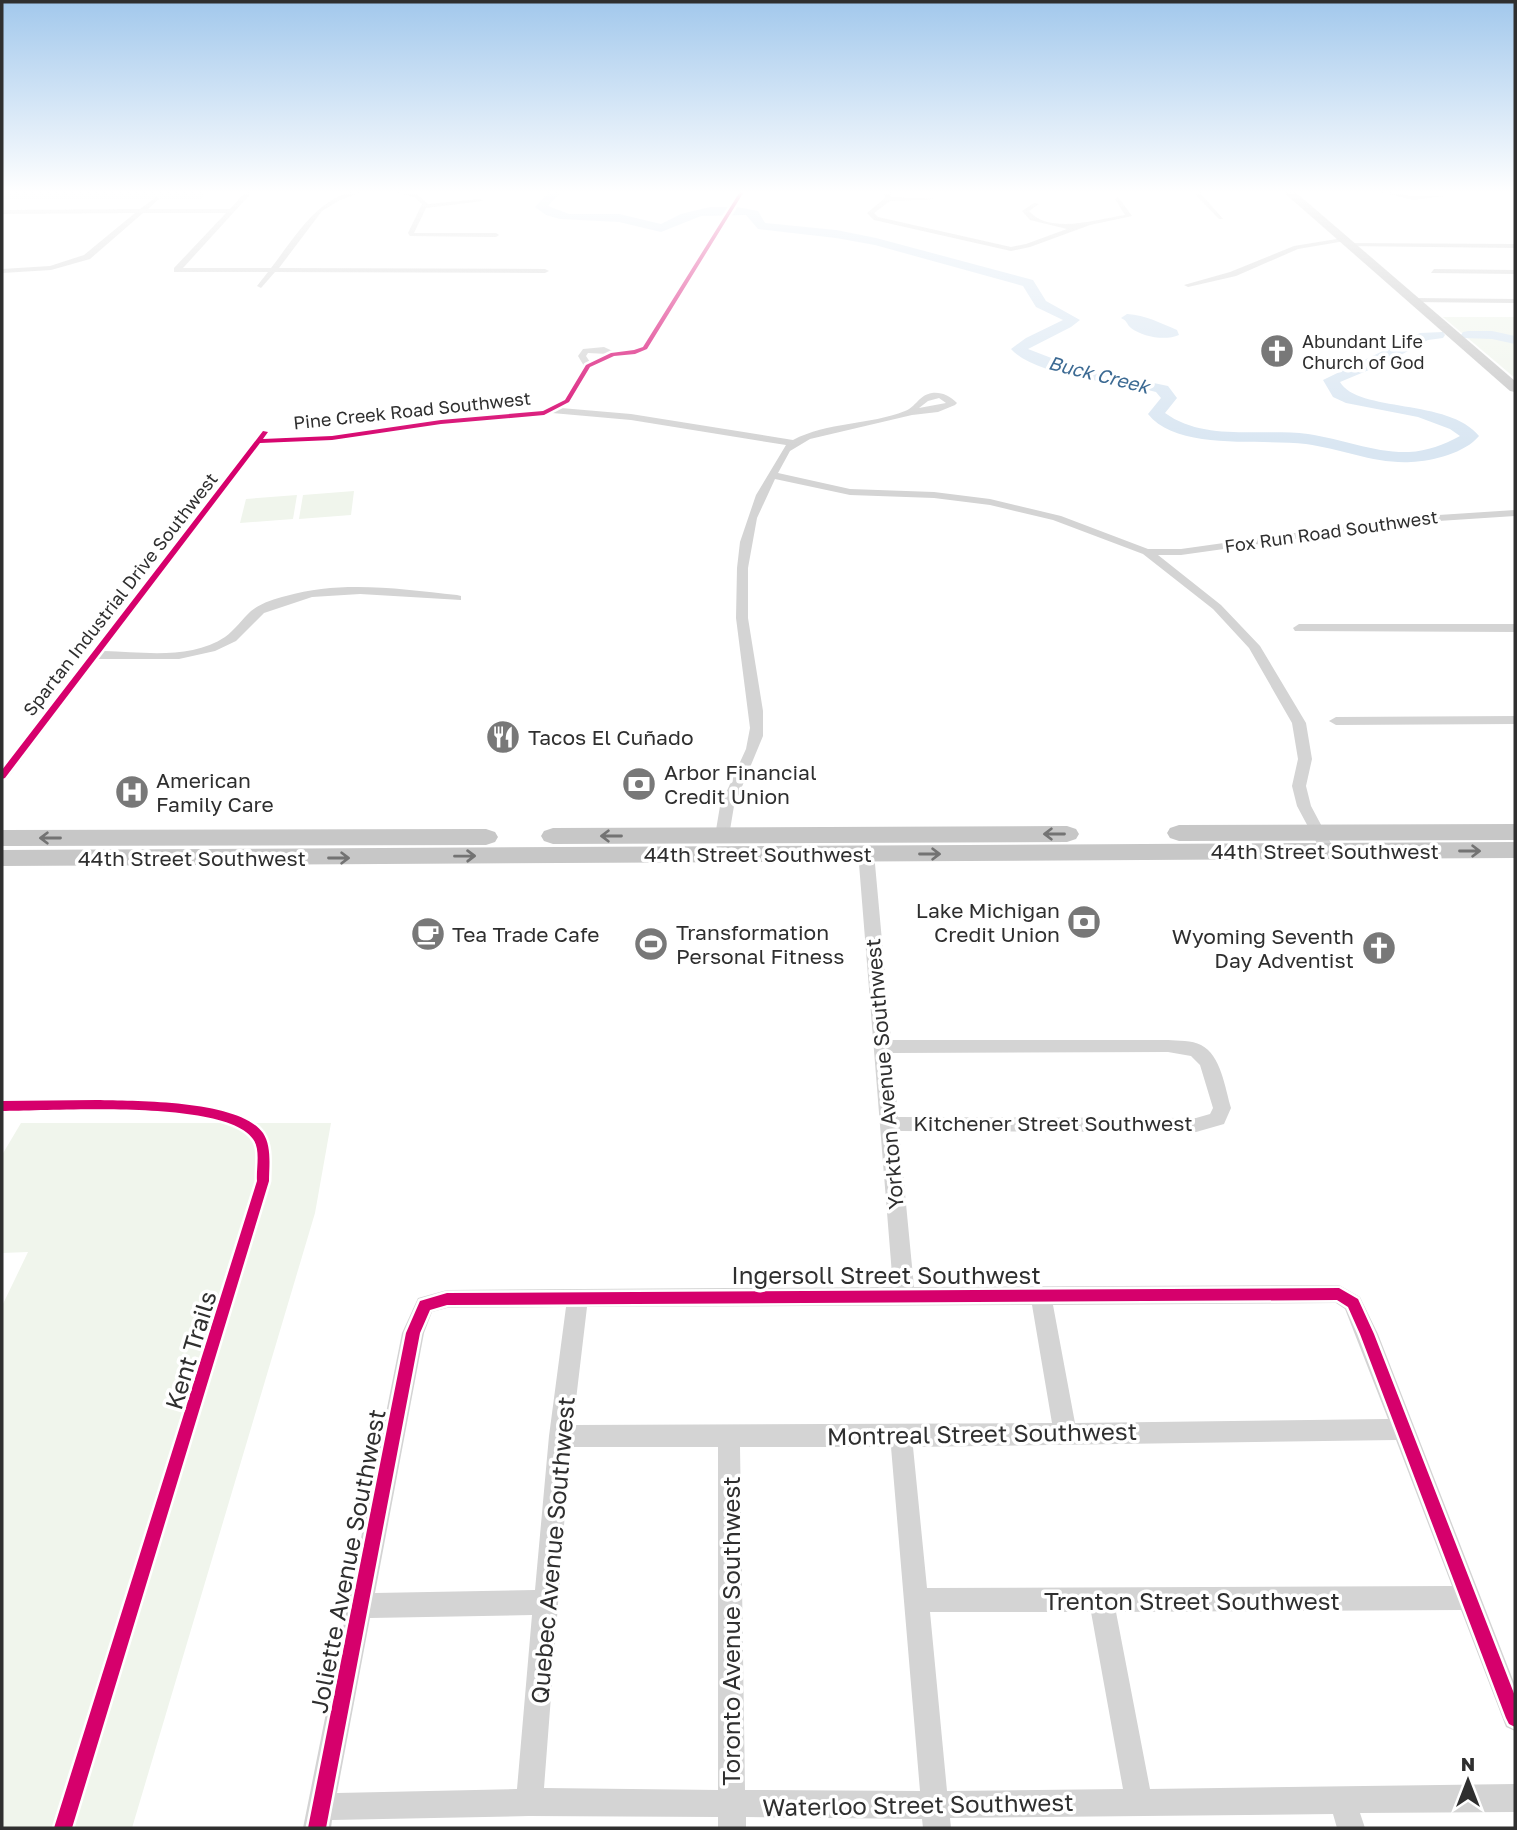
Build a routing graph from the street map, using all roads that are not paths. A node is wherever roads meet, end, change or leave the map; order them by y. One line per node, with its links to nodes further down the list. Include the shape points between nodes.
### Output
1 (269, 275): 5 (street)
2 (1227, 275): 4 (street)
3 (1385, 275): 6 (main road)
4 (1188, 285)
5 (261, 286)
6 (1413, 300): 7 (street); 9 (main road)
7 (1515, 300)
8 (588, 366): 10 (street, Pine Creek Road Southwest, via 567,401)
9 (1515, 388)
10 (552, 410): 12 (street, Pine Creek Road Southwest, via 332,438); 13 (street, Pine Creek Road Southwest)
11 (912, 412): 13 (street)
12 (262, 437): 20 (street, Spartan Industrial Drive Southwest)
13 (794, 443): 14 (street)
14 (772, 475): 16 (street, via 849,492 990,502 1057,517); 30 (street, via 754,507 741,593 741,629 756,737 729,797)
15 (1515, 513): 16 (street, Fox Run Road Southwest, via 1419,519 1181,552)
16 (1147, 552): 28 (street, via 1217,607 1254,646 1299,723 1305,759 1298,786)
17 (457, 598): 20 (street, via 370,590 311,594 265,607 229,641 214,648 187,654)
18 (1299, 628): 19 (street)
19 (1515, 628)
20 (94, 655): 23 (street, Spartan Industrial Drive Southwest)
21 (1515, 720): 22 (street)
22 (1336, 721)
23 (2, 776)
24 (536, 836): 26 (main road, 44th Street Southwest); 30 (main road, 44th Street Southwest, one-way to 24); 31 (main road)
25 (2, 838): 26 (main road, 44th Street Southwest, one-way to 25)
26 (286, 838): 33 (main road, via 267,846)
27 (1513, 840): 28 (main road, 44th Street Southwest)
28 (1323, 842): 29 (main road, 44th Street Southwest)
29 (865, 844): 30 (main road, 44th Street Southwest); 30 (main road, 44th Street Southwest, via 752,835 728,847); 34 (street, Yorkton Avenue Southwest)
30 (721, 845): 31 (main road, 44th Street Southwest, via 679,855)
31 (506, 855): 33 (main road, 44th Street Southwest, one-way to 31)
32 (2, 858): 33 (main road, 44th Street Southwest)
33 (262, 858)
34 (881, 1047): 35 (street, Yorkton Avenue Southwest); 35 (street, Kitchener Street Southwest, via 1168,1046 1196,1050 1208,1062 1222,1108 1217,1119 1196,1125)
35 (888, 1124): 37 (street, Yorkton Avenue Southwest)
36 (1041, 1294): 37 (street, Ingersoll Street Southwest); 40 (street, Ingersoll Street Southwest, via 1328,1293 1347,1298 1367,1334); 41 (street)
37 (904, 1295): 38 (street, Ingersoll Street Southwest)
38 (578, 1297): 39 (street, Ingersoll Street Southwest, via 447,1299); 43 (street, Quebec Avenue Southwest)
39 (425, 1305): 49 (street, Joliette Avenue Southwest, via 413,1333)
40 (1403, 1429): 41 (street, Montreal Street Southwest); 45 (street)
41 (1065, 1432): 44 (street, Montreal Street Southwest)
42 (729, 1434): 43 (street, Montreal Street Southwest); 44 (street, Montreal Street Southwest); 56 (street, Toronto Avenue Southwest)
43 (560, 1436): 48 (street, Quebec Avenue Southwest)
44 (901, 1436): 46 (street)
45 (1469, 1598): 47 (street, Trenton Street Southwest); 50 (street)
46 (915, 1600): 47 (street, Trenton Street Southwest); 57 (street)
47 (1101, 1601): 53 (street)
48 (546, 1602): 49 (street); 52 (street, Quebec Avenue Southwest)
49 (360, 1606): 55 (street, Joliette Avenue Southwest)
50 (1515, 1718)
51 (1515, 1798): 54 (street, Waterloo Street Southwest)
52 (529, 1802): 55 (street, Waterloo Street Southwest); 56 (street, Waterloo Street Southwest)
53 (1139, 1802): 54 (street, Waterloo Street Southwest); 57 (street, Waterloo Street Southwest)
54 (1347, 1815)
55 (319, 1817)
56 (732, 1817): 57 (street, Waterloo Street Southwest)
57 (936, 1817)

